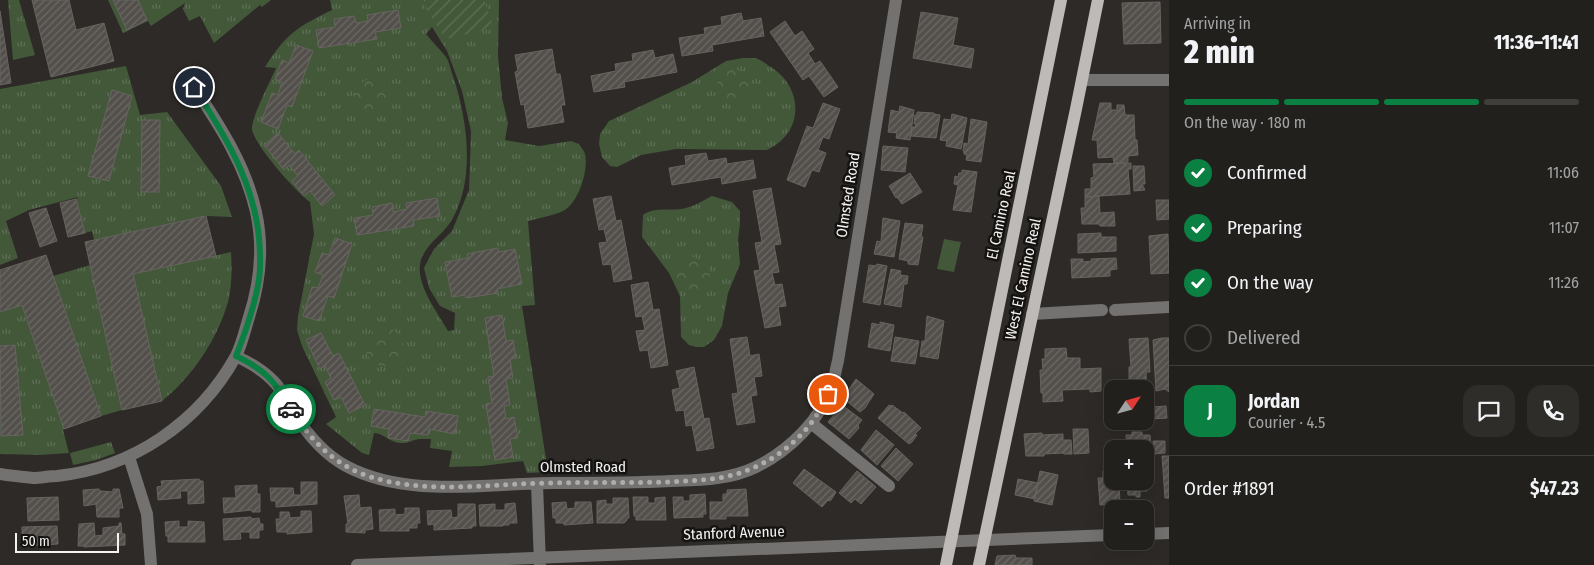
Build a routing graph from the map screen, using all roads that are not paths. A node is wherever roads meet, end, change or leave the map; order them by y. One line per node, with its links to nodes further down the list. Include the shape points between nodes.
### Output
1 (896, 0): 10 (street, Olmsted Road, via 838,361 823,406)
2 (1061, 0): 18 (main road, El Camino Real)
3 (1098, 0): 4 (main road, West El Camino Real)
4 (1082, 80): 5 (street); 8 (main road, West El Camino Real)
5 (1169, 80)
6 (194, 87): 9 (street, via 239,162 257,219 259,278)
7 (1169, 307): 8 (street)
8 (1032, 314): 19 (main road, West El Camino Real)
9 (236, 356): 11 (street, via 212,391 185,420); 13 (street, Olmsted Road, via 262,371 277,385 309,435 326,453 365,475 426,486)
10 (811, 423): 13 (street, Olmsted Road, via 795,442 776,456 733,475 708,480 622,484); 14 (street)
11 (129, 457): 12 (street, via 92,470 68,474 36,478); 21 (street, via 147,514)
12 (0, 474)
13 (537, 484): 20 (street)
14 (889, 486)
15 (1169, 533): 16 (street)
16 (1154, 534)
17 (1104, 535): 19 (street, Stanford Avenue)
18 (951, 540): 19 (street, Stanford Avenue); 20 (street, Stanford Avenue); 23 (main road)
19 (984, 541): 24 (main road, West El Camino Real)
20 (540, 561): 22 (street, Stanford Avenue)
21 (151, 565)
22 (357, 565)
23 (946, 565)
24 (979, 565)

